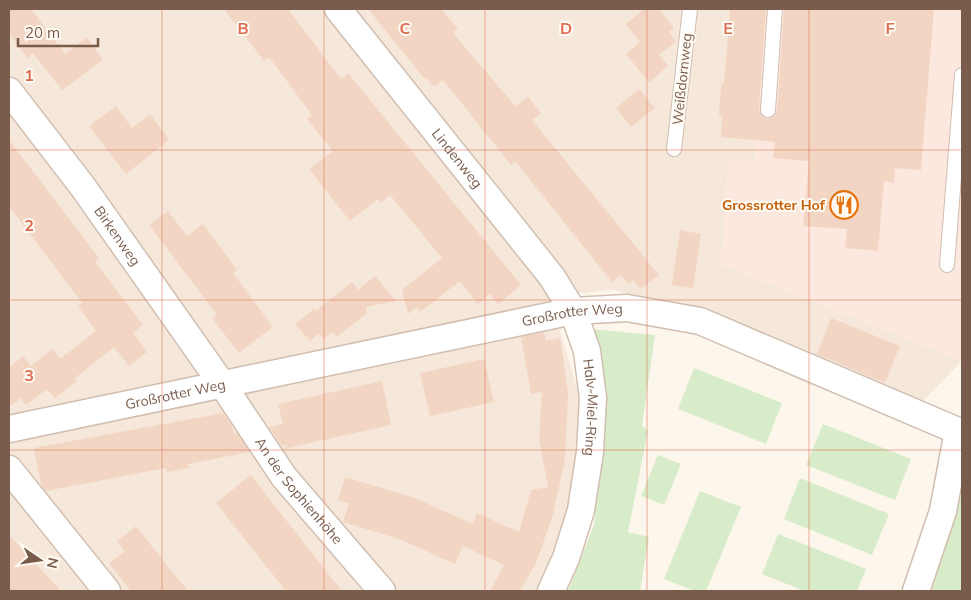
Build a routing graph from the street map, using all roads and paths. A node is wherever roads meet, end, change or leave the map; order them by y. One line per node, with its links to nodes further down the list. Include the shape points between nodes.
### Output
1 (338, 9): 9 (street, Lindenweg, via 546,269)
2 (690, 9): 7 (lane, Weißdornweg)
3 (775, 9): 6 (lane)
4 (962, 75): 8 (lane)
5 (9, 91): 10 (street, Birkenweg, via 83,187)
6 (768, 110)
7 (674, 149)
8 (947, 265)
9 (573, 311): 10 (street, Großrotter Weg); 15 (street, Halv-Miel-Ring, via 587,351 593,398 590,452 581,510 566,558); 16 (street, Großrotter Weg, via 627,308 700,321 958,431 943,511)
10 (222, 384): 11 (street, Großrotter Weg); 14 (street, An der Sophienhöhe, via 284,477)
11 (9, 429)
12 (9, 469): 13 (street)
13 (107, 591)
14 (382, 591)
15 (551, 591)
16 (916, 591)

